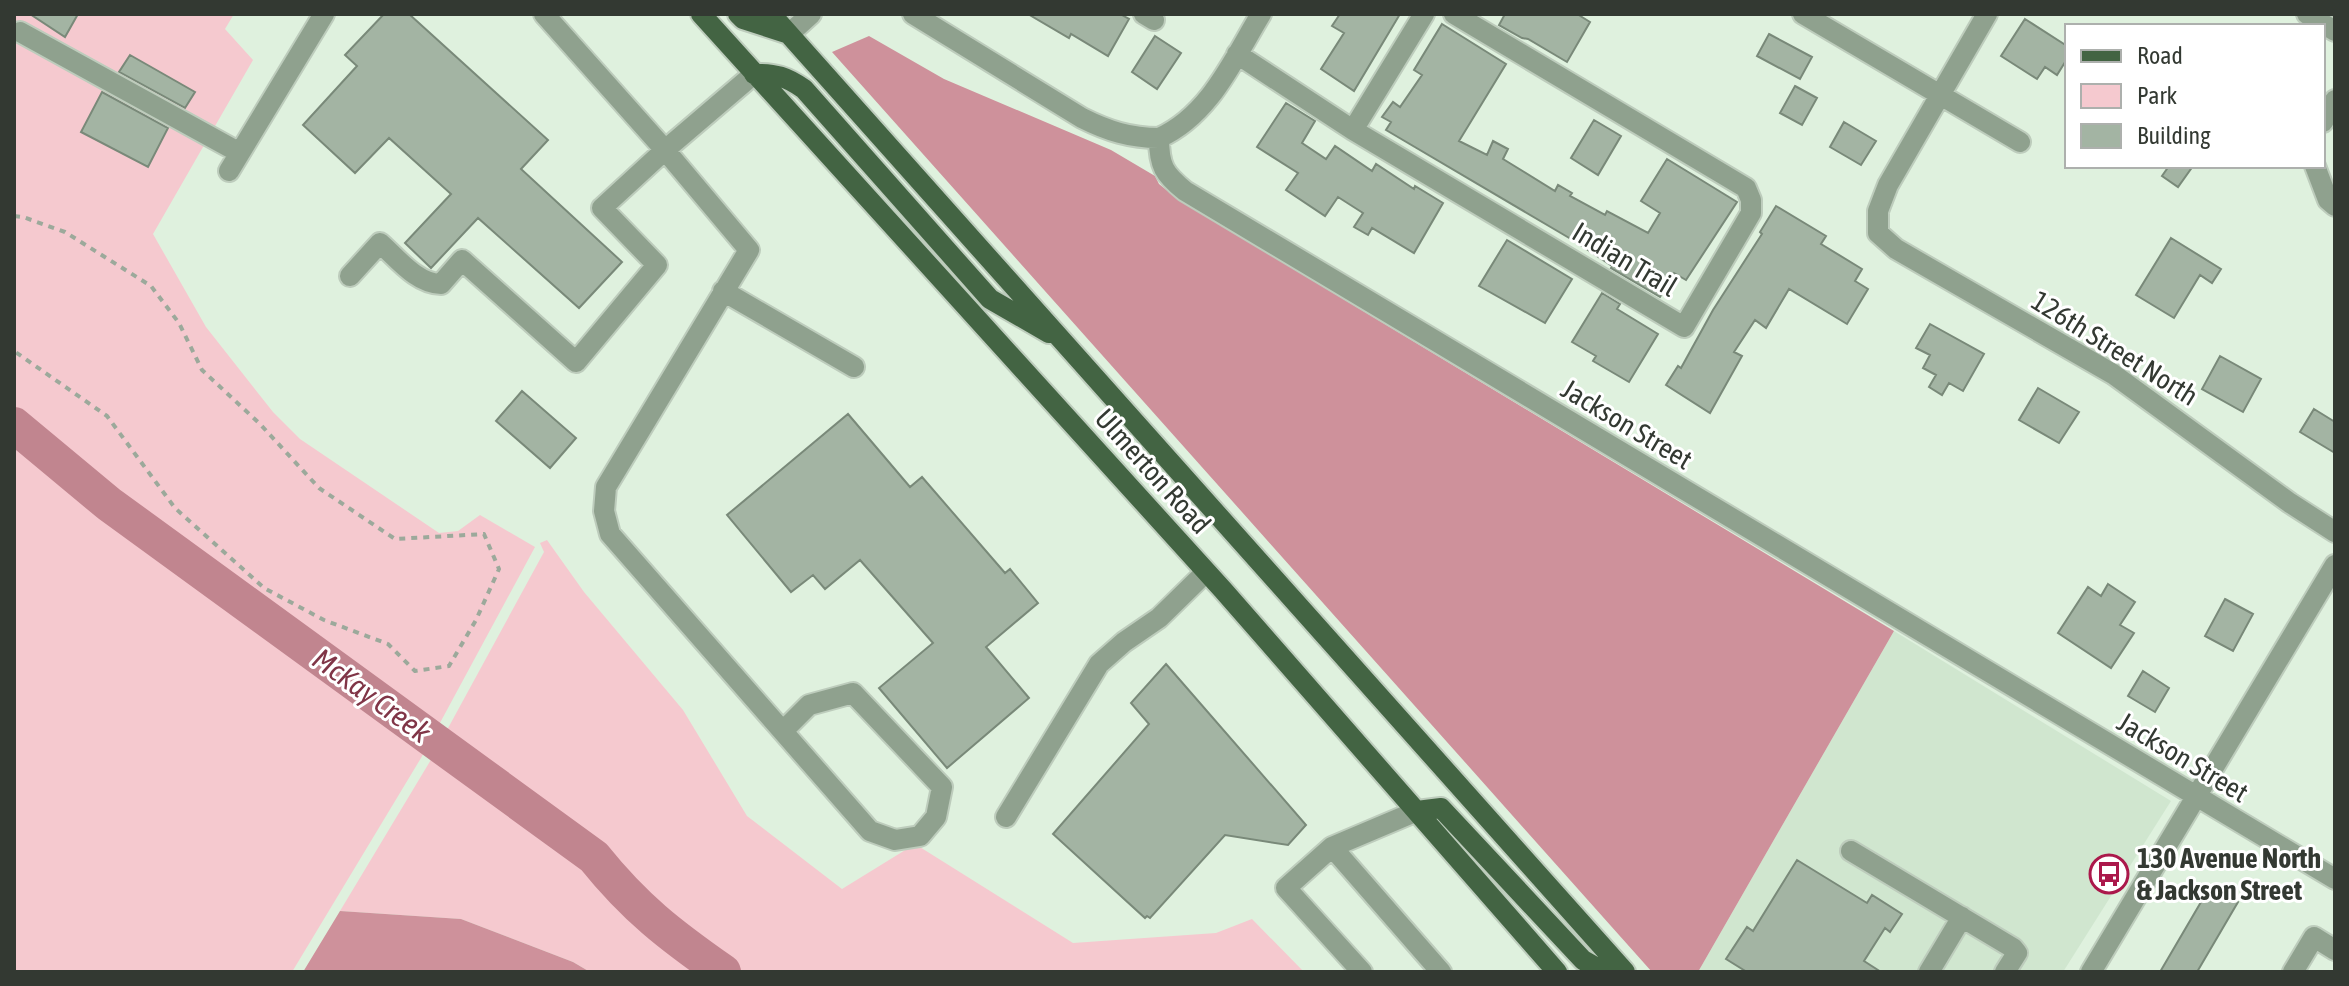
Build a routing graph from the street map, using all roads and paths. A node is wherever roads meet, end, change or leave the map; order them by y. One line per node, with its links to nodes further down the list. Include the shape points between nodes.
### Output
1 (324, 14): 13 (street, via 234,162)
2 (544, 14): 23 (street)
3 (701, 14): 16 (main road, Ulmerton Road)
4 (738, 14): 14 (main road)
5 (771, 14): 14 (main road, Ulmerton Road)
6 (811, 14): 14 (street)
7 (913, 14): 21 (street, via 1095,124 1135,138)
8 (1261, 14): 15 (street)
9 (1424, 14): 20 (street)
10 (1454, 14): 20 (street, Indian Trail, via 1746,188 1751,213 1684,327)
11 (1803, 14): 17 (street)
12 (1987, 14): 17 (street)
13 (20, 32)
14 (789, 34): 29 (main road, Ulmerton Road)
15 (1237, 54): 20 (street, Indian Trail); 21 (street, via 1198,113)
16 (754, 74): 23 (street); 29 (main road, via 774,73 804,89 990,299); 34 (main road, Ulmerton Road)
17 (1940, 96): 22 (street); 32 (street, 126th Street North, via 1888,185 1878,211 1878,233 1896,249 2113,374)
18 (2335, 100): 19 (street)
19 (2325, 118)
20 (1353, 130)
21 (1159, 138): 36 (street, Jackson Street, via 1166,176 1185,191)
22 (2020, 142)
23 (665, 150): 27 (street, via 602,208 657,265 576,362 462,260 441,284 430,284 380,243); 28 (street, via 749,250)
24 (2316, 168): 25 (street)
25 (2335, 206)
26 (14, 216): 30 (path, via 65,232 151,286 179,323 202,370 319,488 395,539 484,534 499,569 449,666 415,671 388,644 324,620 264,588 175,508 107,416)
27 (350, 276)
28 (723, 291): 31 (street); 35 (street, via 606,487 604,511 610,534)
29 (1066, 343): 48 (main road, Ulmerton Road)
30 (14, 351)
31 (854, 367)
32 (2335, 532)
33 (2335, 565): 36 (street)
34 (1206, 572): 37 (main road, Ulmerton Road); 38 (street, via 1159,618 1099,664)
35 (783, 731): 35 (street, via 870,831 895,840 920,836 936,817 942,787 853,693 809,705)
36 (2196, 798): 41 (street, Jackson Street); 51 (street)
37 (1417, 811): 39 (street); 46 (main road, Ulmerton Road); 47 (main road, via 1441,808 1583,960)
38 (1006, 817)
39 (1332, 847): 44 (street, via 1286,888); 45 (street)
40 (1851, 851): 42 (street)
41 (2335, 879)
42 (1962, 917): 49 (street); 50 (street, via 2017,953)
43 (2335, 950): 52 (street, via 2314,937)
44 (1362, 972)
45 (1441, 972)
46 (1557, 972)
47 (1604, 972)
48 (1625, 972)
49 (1929, 972)
50 (2005, 972)
51 (2091, 972)
52 (2293, 972)

